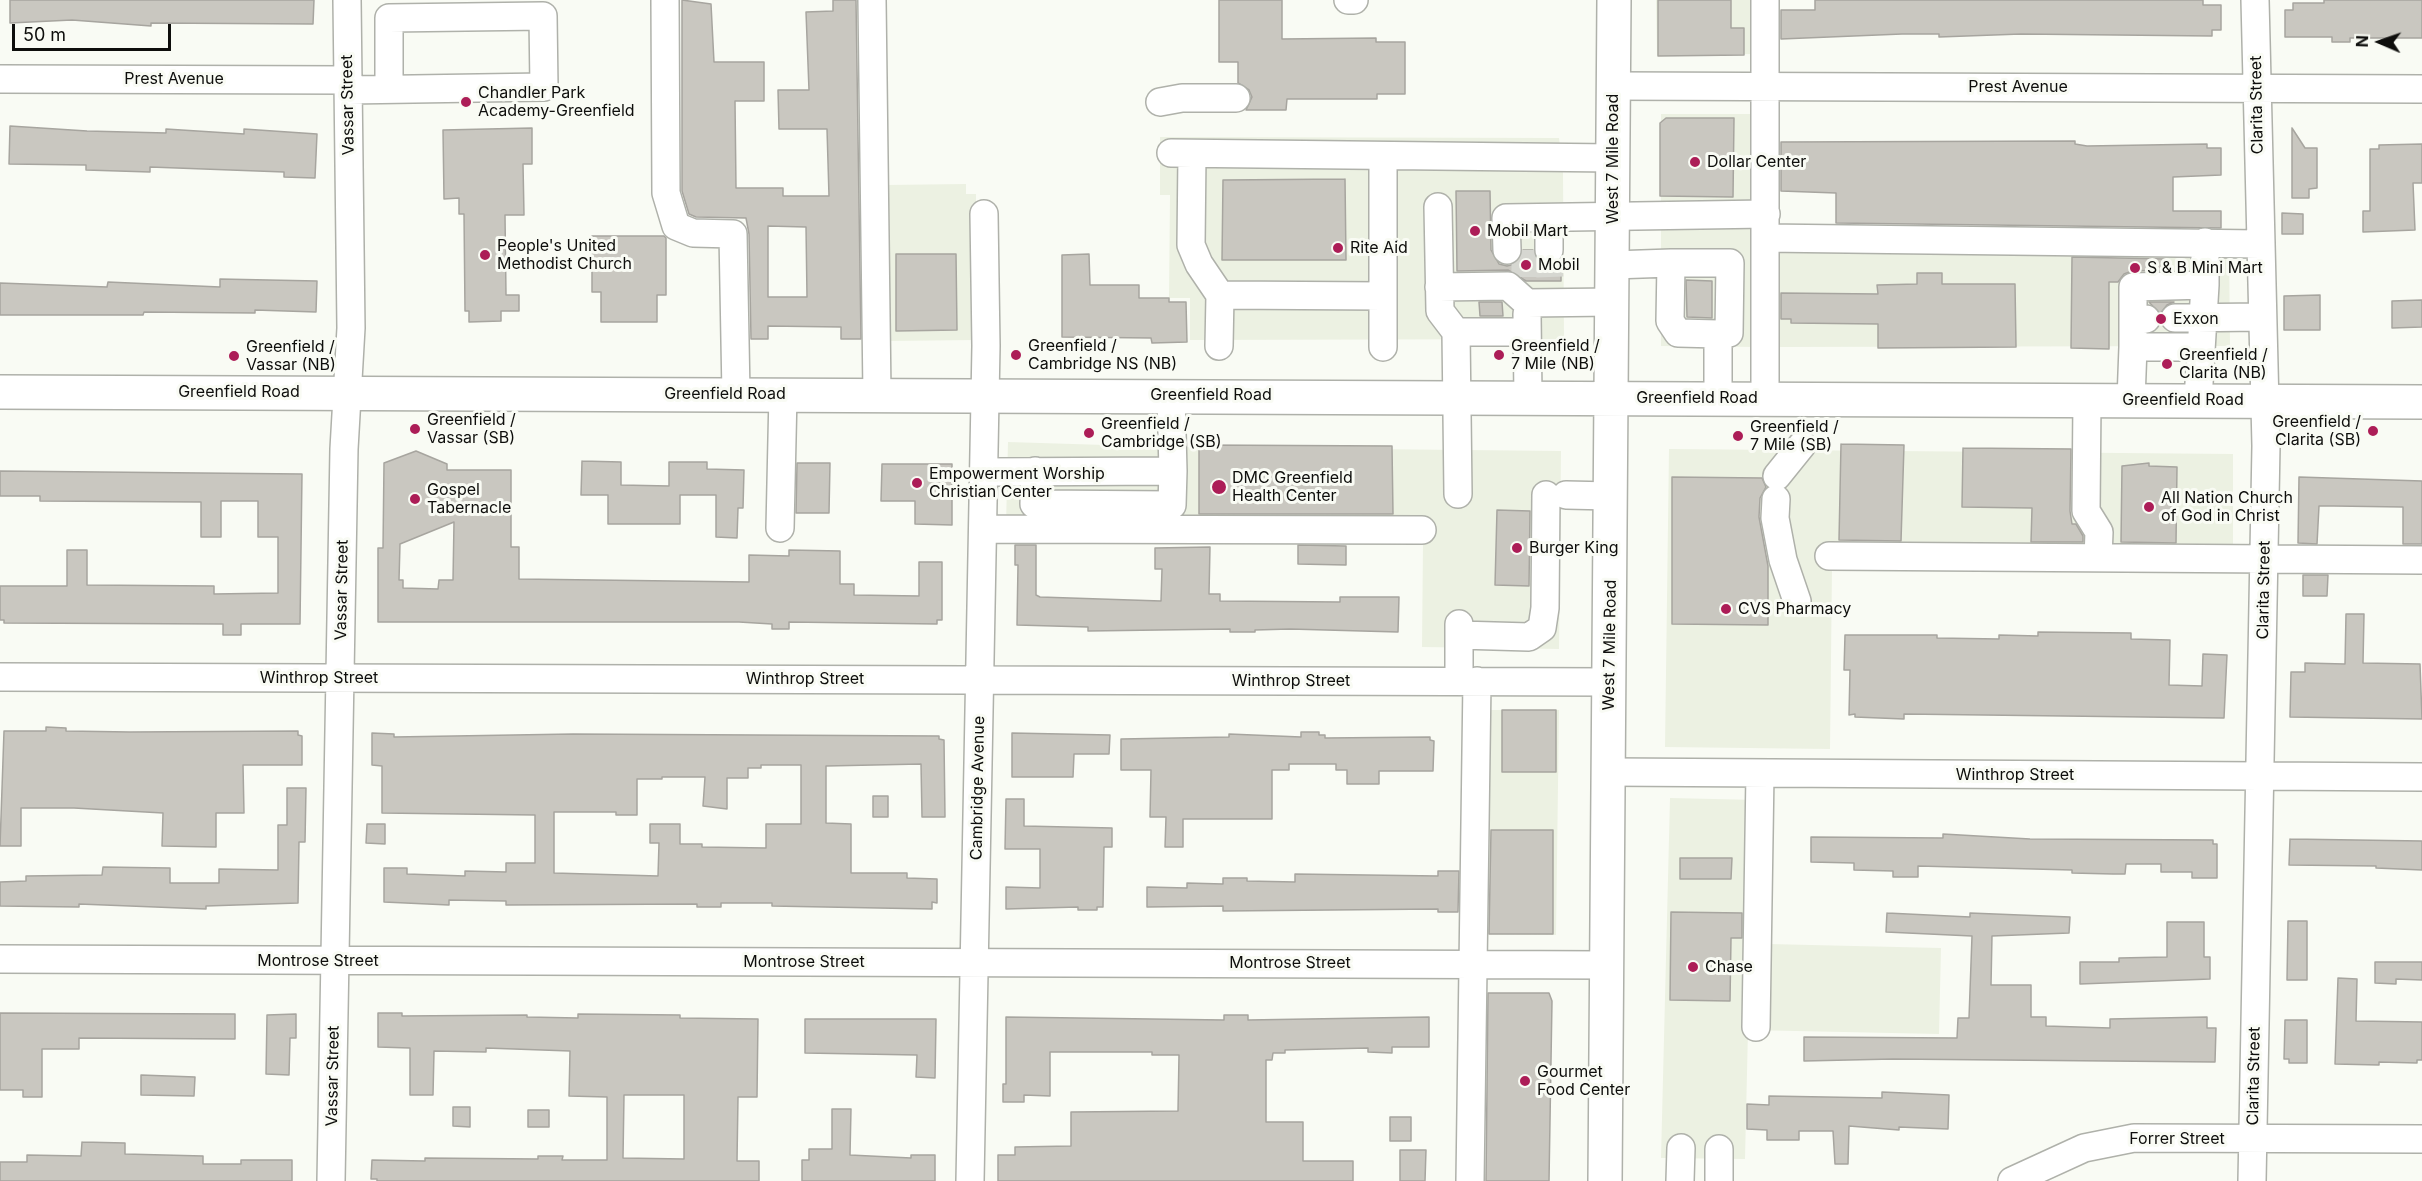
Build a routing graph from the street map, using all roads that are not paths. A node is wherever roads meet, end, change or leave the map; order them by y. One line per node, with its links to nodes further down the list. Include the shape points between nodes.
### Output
1 (347, 0): 10 (street, Vassar Street)
2 (665, 0): 47 (street, via 666,193 676,226 693,233 733,234)
3 (872, 0): 49 (street)
4 (1348, 0): 5 (street)
5 (1354, 0)
6 (1614, 0): 11 (main road, West 7 Mile Road)
7 (1765, 0): 12 (street)
8 (2255, 0): 14 (street, Clarita Street)
9 (0, 79): 10 (street, Prest Avenue)
10 (348, 85): 13 (street, Prest Avenue); 46 (street, Vassar Street)
11 (1614, 86): 12 (street, Prest Avenue); 19 (main road, West 7 Mile Road)
12 (1766, 87): 14 (street, Prest Avenue); 24 (street)
13 (389, 89): 13 (street, Prest Avenue, via 544,87 543,16 389,18)
14 (2257, 89): 15 (street, Prest Avenue); 26 (street, Clarita Street)
15 (2422, 89)
16 (1236, 98): 17 (street)
17 (1160, 102)
18 (1383, 156): 19 (street); 32 (street, via 1181,154 1191,244 1198,264); 33 (street)
19 (1613, 158): 23 (main road, West 7 Mile Road)
20 (1438, 207): 30 (street)
21 (984, 213): 50 (street, Cambridge Avenue)
22 (1537, 218): 22 (street, via 1527,250 1506,218); 23 (street)
23 (1613, 218): 24 (street); 28 (main road, West 7 Mile Road)
24 (1766, 226): 25 (street); 56 (street)
25 (2205, 242): 26 (street); 29 (street)
26 (2260, 244): 36 (street, Clarita Street)
27 (1671, 263): 28 (street); 40 (street, via 1670,321 1678,333); 40 (street, via 1730,263 1729,333)
28 (1613, 265): 34 (main road, West 7 Mile Road)
29 (2205, 285): 35 (street); 43 (street, via 2133,287 2140,319)
30 (1439, 287): 31 (street); 39 (street, via 1440,311)
31 (1528, 289): 34 (street); 38 (street)
32 (1220, 295): 33 (street); 41 (street)
33 (1383, 296): 42 (street)
34 (1613, 302): 54 (main road, West 7 Mile Road)
35 (2204, 317): 36 (street); 37 (street); 44 (street)
36 (2261, 317): 60 (street, Clarita Street)
37 (2175, 318)
38 (1527, 332): 39 (street); 53 (street)
39 (1456, 333): 52 (street)
40 (1718, 334): 55 (street)
41 (1219, 346)
42 (1383, 347)
43 (2133, 347): 44 (street); 58 (street)
44 (2200, 347): 59 (street)
45 (0, 392): 46 (main road, Greenfield Road)
46 (348, 393): 47 (main road, Greenfield Road); 75 (street, Vassar Street)
47 (736, 394): 48 (main road, Greenfield Road)
48 (783, 394): 49 (main road, Greenfield Road); 66 (street)
49 (877, 394): 50 (main road, Greenfield Road)
50 (985, 394): 51 (main road, Greenfield Road); 63 (street, Cambridge Avenue)
51 (1171, 395): 52 (main road, Greenfield Road); 63 (street, via 1173,471)
52 (1458, 396): 53 (main road, Greenfield Road); 64 (street)
53 (1528, 397): 54 (main road, Greenfield Road)
54 (1612, 397): 55 (main road, Greenfield Road); 65 (main road, West 7 Mile Road)
55 (1718, 398): 56 (main road, Greenfield Road)
56 (1765, 398): 57 (main road, Greenfield Road)
57 (2087, 400): 58 (main road, Greenfield Road); 70 (street, via 2086,511 2098,532)
58 (2131, 400): 59 (main road, Greenfield Road)
59 (2198, 400): 60 (main road, Greenfield Road)
60 (2263, 401): 61 (main road, Greenfield Road); 71 (street, Clarita Street)
61 (2422, 402)
62 (1802, 445): 73 (street, via 1777,488 1775,518 1783,560)
63 (983, 472): 67 (street, Cambridge Avenue)
64 (1458, 494)
65 (1611, 496): 77 (street, via 1556,495 1542,628 1528,637 1459,630); 78 (main road, West 7 Mile Road)
66 (780, 528)
67 (982, 529): 68 (street); 76 (street, Cambridge Avenue)
68 (1422, 530)
69 (1829, 556): 70 (street)
70 (2098, 558): 71 (street)
71 (2265, 558): 72 (street); 81 (street, Clarita Street)
72 (2422, 560)
73 (1797, 601)
74 (0, 677): 75 (street, Winthrop Street)
75 (340, 678): 76 (street, Winthrop Street); 84 (street, Vassar Street)
76 (980, 680): 77 (street, Winthrop Street); 85 (street, Cambridge Avenue)
77 (1468, 681): 78 (street, Winthrop Street); 86 (street)
78 (1610, 682): 79 (main road, West 7 Mile Road)
79 (1609, 771): 80 (street, Winthrop Street); 87 (main road, West 7 Mile Road)
80 (1760, 773): 81 (street, Winthrop Street); 88 (street)
81 (2260, 776): 82 (street, Winthrop Street); 89 (street, Clarita Street)
82 (2422, 777)
83 (0, 959): 84 (street, Montrose Street)
84 (335, 961): 85 (street, Montrose Street); 93 (street, Vassar Street)
85 (974, 963): 86 (street, Montrose Street); 94 (street, Cambridge Avenue)
86 (1472, 964): 87 (street, Montrose Street); 95 (street)
87 (1607, 965): 96 (main road, West 7 Mile Road)
88 (1756, 1027)
89 (2253, 1138): 90 (street, Forrer Street); 99 (street, Forrer Street, via 2115,1140 2084,1148); 100 (street, Clarita Street)
90 (2422, 1139)
91 (1682, 1148): 97 (street)
92 (1719, 1149): 98 (street)
93 (331, 1181)
94 (970, 1181)
95 (1470, 1181)
96 (1605, 1181)
97 (1680, 1181)
98 (1719, 1181)
99 (2012, 1181)
100 (2252, 1181)

